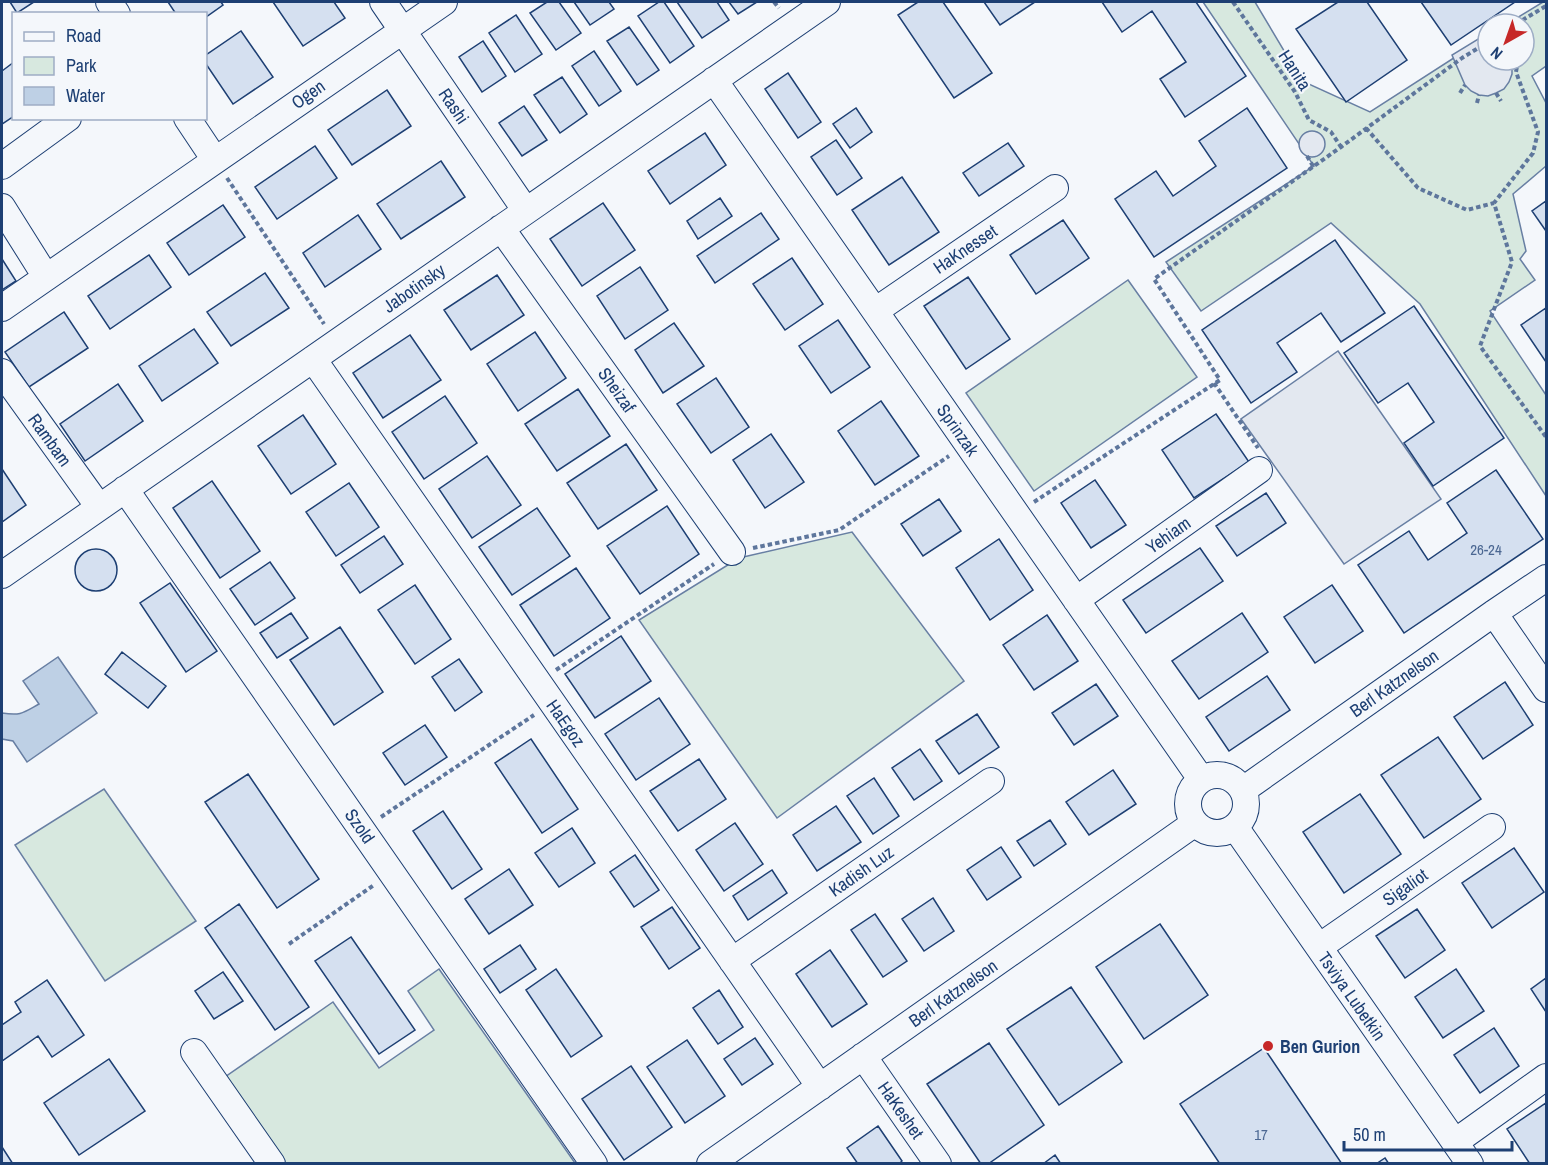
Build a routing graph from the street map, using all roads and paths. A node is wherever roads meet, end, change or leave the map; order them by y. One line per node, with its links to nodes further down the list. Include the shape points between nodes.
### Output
1 (383, 2): 5 (street, Rashi)
2 (444, 2): 5 (street, Ogen)
3 (827, 2): 8 (street, Jabotinsky)
4 (1233, 2): 18 (path, Hanita, via 1295,92 1309,120 1331,132)
5 (402, 29): 20 (street, Ogen); 26 (street, Rashi)
6 (1476, 49): 17 (path)
7 (1516, 72): 24 (path, via 1538,132 1533,153)
8 (714, 80): 26 (street, Jabotinsky); 30 (street, Sprinzak)
9 (1465, 85): 10 (path)
10 (1460, 93)
11 (1496, 93): 13 (path)
12 (1479, 95): 14 (path)
13 (1501, 101)
14 (1477, 103)
15 (65, 120): 21 (street)
16 (188, 120): 20 (street)
17 (1366, 128): 18 (path); 24 (path, via 1418,189 1467,210)
18 (1341, 147): 22 (path)
19 (1306, 156): 22 (path)
20 (215, 160): 28 (street, Ogen); 31 (path)
21 (2, 166)
22 (1313, 166): 34 (path, via 1154,279 1220,380)
23 (1055, 188): 30 (street, HaKnesset)
24 (1494, 202): 35 (path, via 1512,262 1480,346)
25 (2, 207): 28 (street)
26 (526, 211): 27 (street, Jabotinsky)
27 (501, 228): 31 (street, Jabotinsky); 40 (street, Sheizaf)
28 (45, 277): 29 (street, Ogen)
29 (2, 308)
30 (875, 311): 39 (street, Sprinzak)
31 (336, 343): 32 (street, Jabotinsky)
32 (313, 358): 37 (street, Jabotinsky); 46 (street, HaEgoz)
33 (2, 372): 38 (street, Rambam)
34 (1214, 383): 36 (path); 39 (path)
35 (1546, 436)
36 (1261, 463): 43 (street, Yehiam)
37 (125, 489): 38 (street, Jabotinsky); 53 (street, Szold)
38 (99, 507): 41 (street, Jabotinsky)
39 (1017, 514): 43 (street, Sprinzak)
40 (732, 552)
41 (2, 574)
42 (1546, 578): 44 (street, Berl Katznelson)
43 (1076, 600): 47 (street, Sprinzak)
44 (1494, 613): 45 (street); 49 (street, Berl Katznelson)
45 (1546, 689)
46 (559, 713): 53 (path); 57 (street, HaEgoz)
47 (1201, 779): 49 (street, via 1218,774 1237,782); 50 (street, via 1189,795 1188,806)
48 (991, 781): 57 (street, Kadish Luz)
49 (1243, 790): 51 (street, via 1246,811)
50 (1195, 823): 51 (street, via 1213,833); 59 (street, Berl Katznelson)
51 (1235, 827): 56 (street, Tsviya Lubetkin)
52 (1492, 827): 56 (street, Sigaliot)
53 (362, 830): 54 (street, Szold)
54 (392, 872): 55 (path); 64 (street, Szold)
55 (289, 944)
56 (1318, 947): 62 (street, Tsviya Lubetkin)
57 (732, 961): 61 (street, HaEgoz)
58 (194, 1052): 63 (street)
59 (863, 1056): 61 (street, Berl Katznelson); 66 (street, HaKeshet)
60 (1546, 1077): 62 (street)
61 (820, 1087): 65 (street, Berl Katznelson)
62 (1455, 1142): 67 (street, Tsviya Lubetkin)
63 (272, 1164)
64 (594, 1164)
65 (710, 1164)
66 (939, 1164)
67 (1470, 1164)

